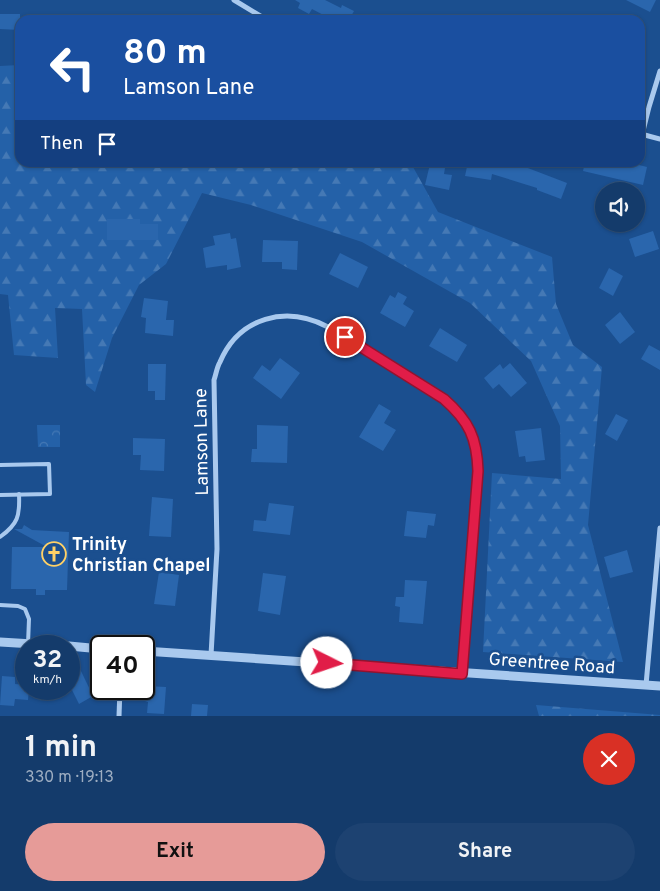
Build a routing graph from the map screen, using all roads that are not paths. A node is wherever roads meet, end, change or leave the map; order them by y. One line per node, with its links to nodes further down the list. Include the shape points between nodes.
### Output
1 (234, 0): 2 (street)
2 (259, 15)
3 (660, 71): 4 (street)
4 (645, 121)
5 (645, 135): 6 (street)
6 (660, 139)
7 (0, 465): 8 (lane, via 49,464 50,494)
8 (19, 494): 9 (lane); 11 (lane, via 18,519)
9 (0, 495)
10 (660, 528): 19 (street)
11 (0, 537)
12 (0, 605): 13 (lane, via 25,609 29,619)
13 (28, 635)
14 (0, 642): 15 (street)
15 (15, 643)
16 (155, 651): 17 (street, Greentree Road)
17 (211, 654): 18 (street, Greentree Road); 18 (street, Lamson Lane, via 217,549 214,380 220,361 240,333 267,318 299,316 328,327 444,399 465,420 472,435 478,471)
18 (462, 674): 19 (street, Greentree Road)
19 (646, 685): 20 (street, Greentree Road)
20 (660, 686)
21 (120, 700): 22 (street)
22 (119, 716)

